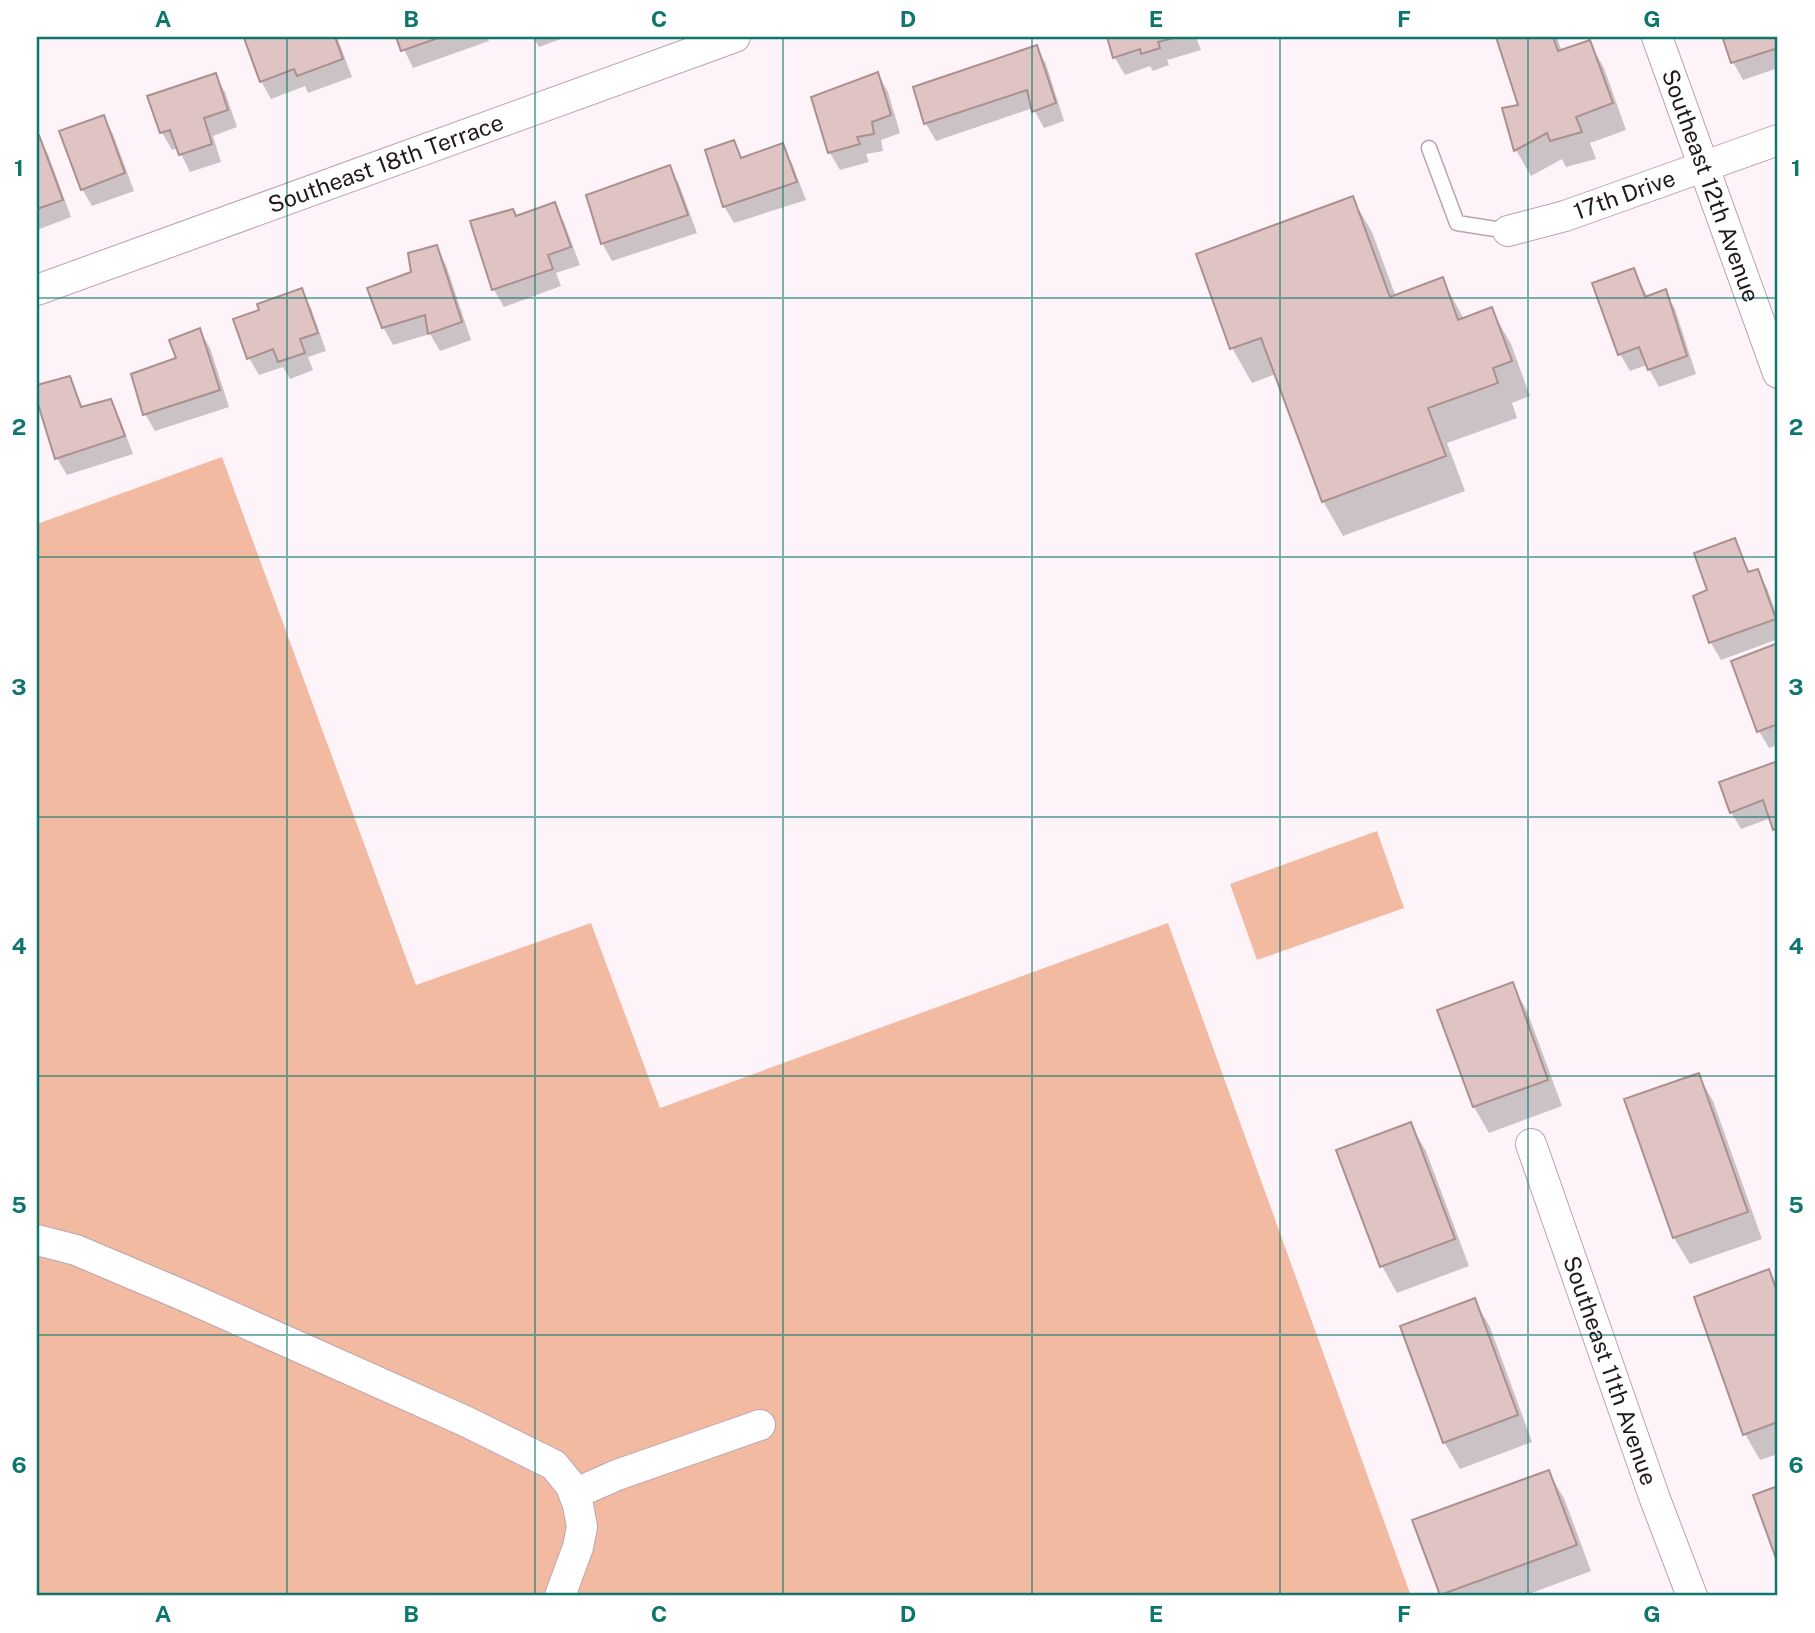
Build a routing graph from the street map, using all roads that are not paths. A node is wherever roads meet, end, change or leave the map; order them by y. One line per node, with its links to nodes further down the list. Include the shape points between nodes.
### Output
1 (735, 37): 3 (street, Southeast 18th Terrace)
2 (1657, 37): 6 (street, Southeast 12th Avenue)
3 (680, 46): 8 (street, Southeast 18th Terrace)
4 (1778, 140): 6 (street, 17th Drive)
5 (1429, 148): 7 (lane, via 1457,223)
6 (1704, 166): 7 (street, 17th Drive, via 1565,216); 9 (street, Southeast 12th Avenue)
7 (1508, 231)
8 (37, 290)
9 (1778, 373)
10 (1531, 1144): 15 (street, Southeast 11th Avenue)
11 (37, 1240): 13 (street, via 76,1250 465,1421 554,1465)
12 (760, 1425): 13 (street)
13 (574, 1494): 14 (street, via 582,1527)
14 (561, 1596)
15 (1692, 1596)

